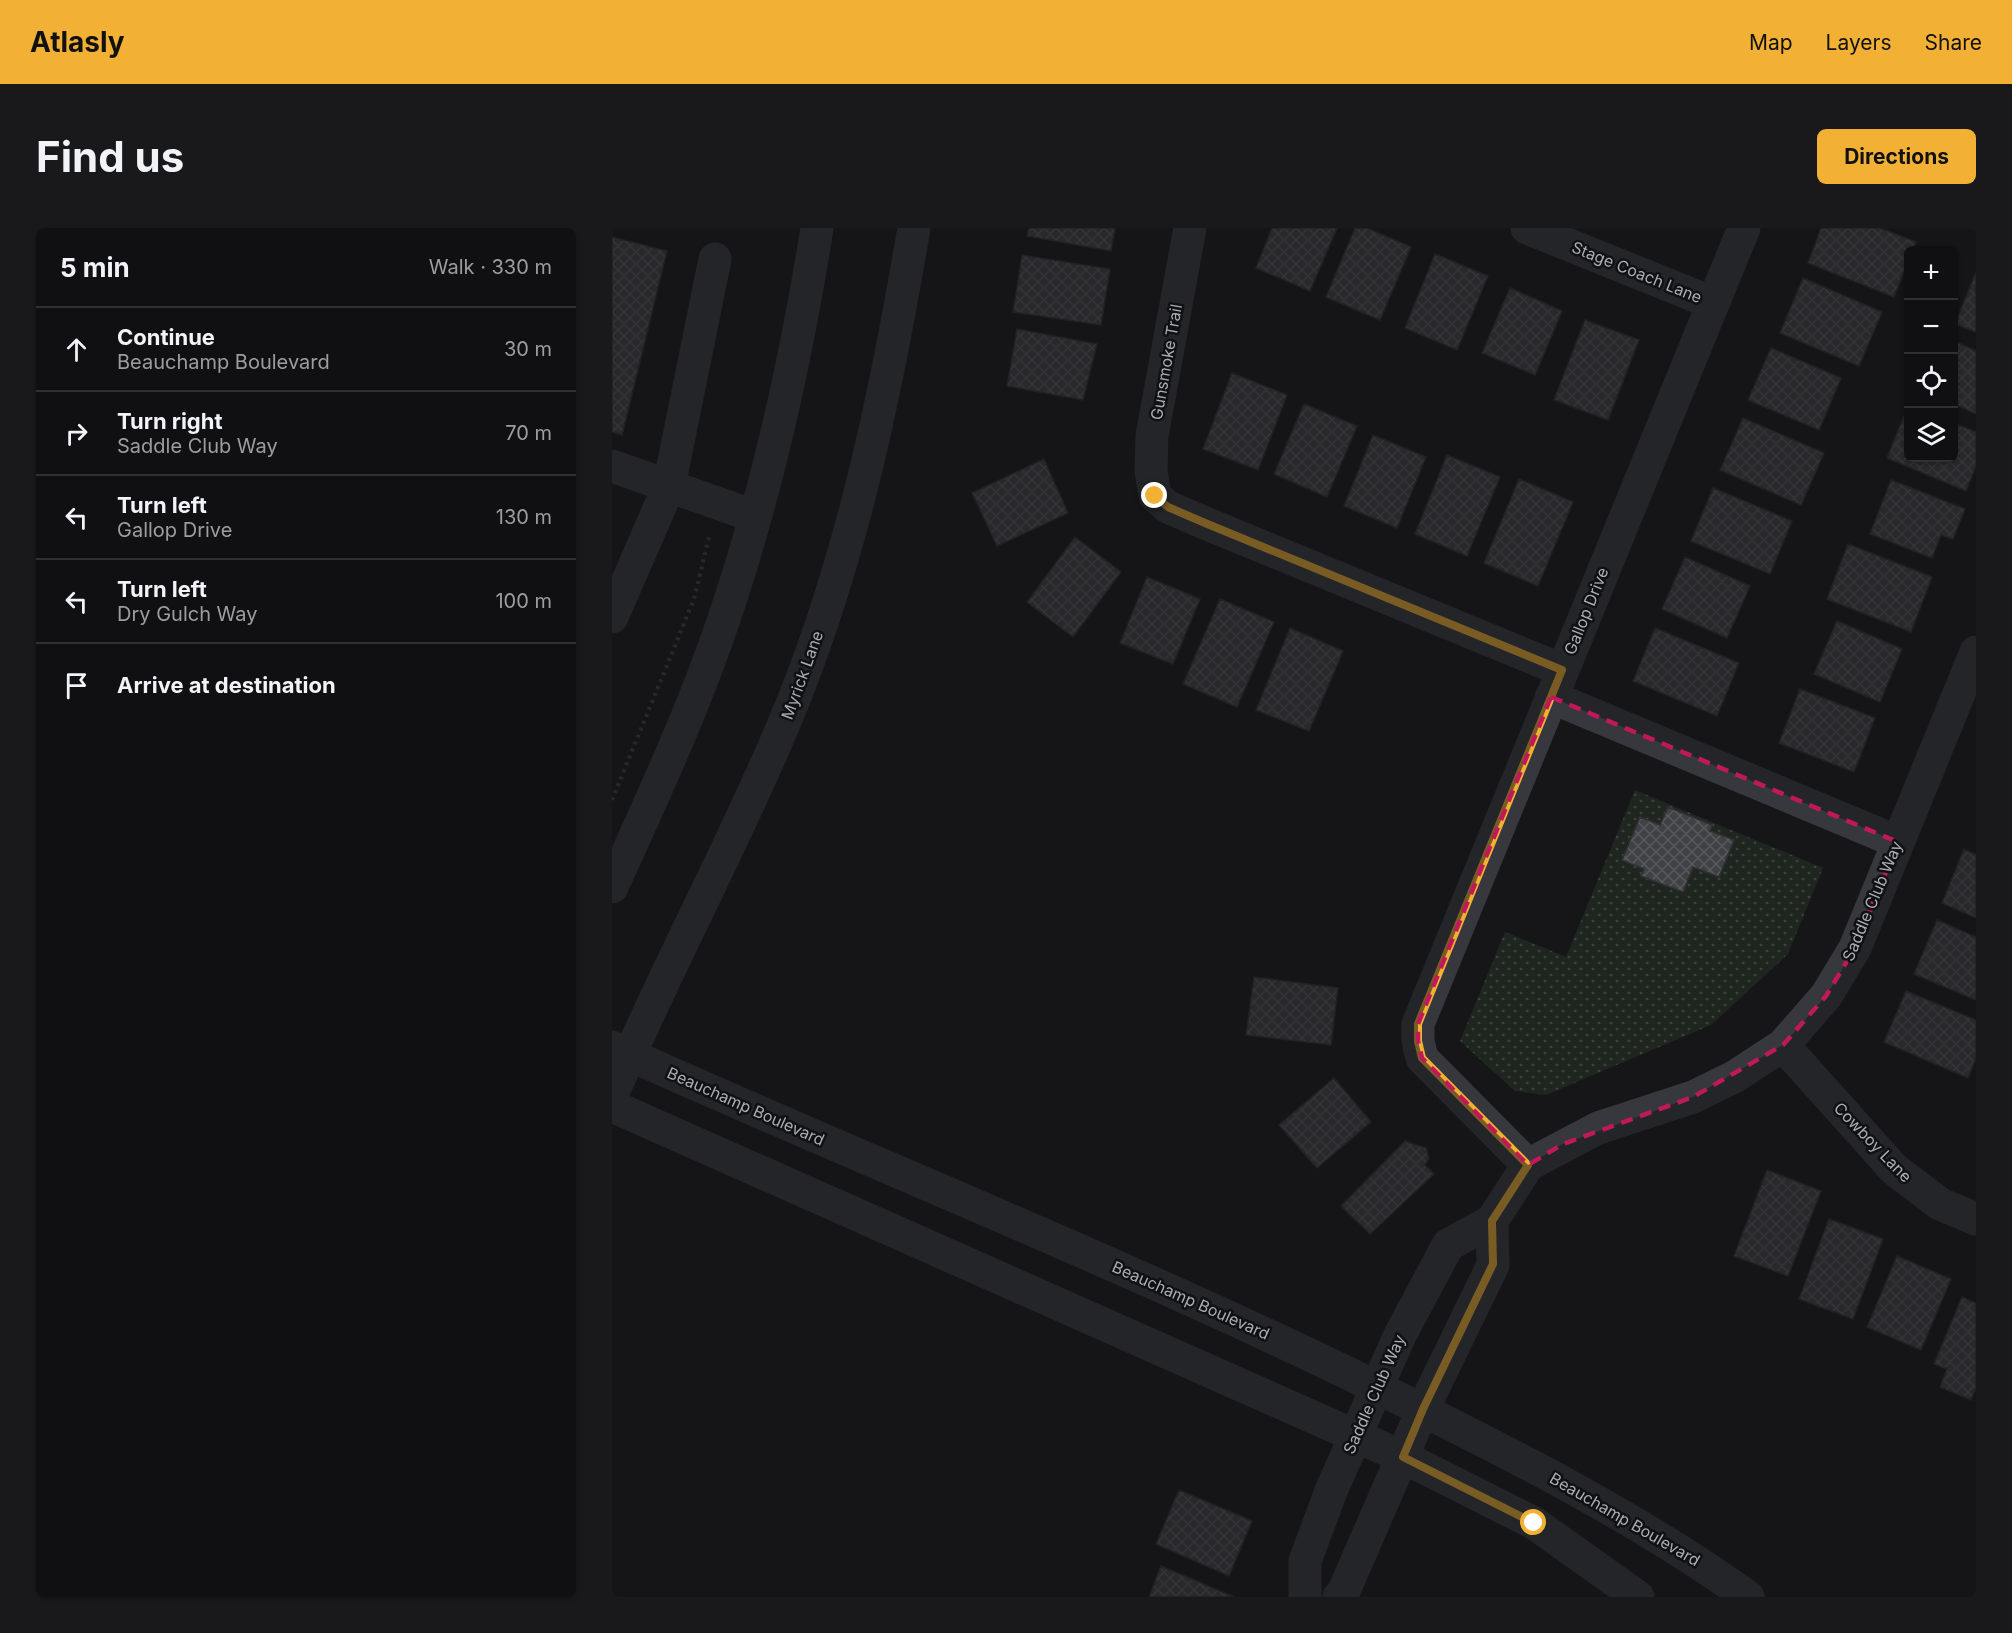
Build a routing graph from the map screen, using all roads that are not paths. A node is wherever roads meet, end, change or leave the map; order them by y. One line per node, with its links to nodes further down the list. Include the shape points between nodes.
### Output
1 (817, 228): 10 (street, via 784,407)
2 (914, 228): 17 (street, Myrick Lane, via 874,435 819,628 780,733)
3 (1190, 228): 13 (street, Gunsmoke Trail, via 1152,436 1155,496 1168,507)
4 (1527, 228): 7 (street, Stage Coach Lane)
5 (1744, 228): 7 (street, Gallop Drive)
6 (716, 259): 9 (street)
7 (1713, 303): 13 (street, Gallop Drive)
8 (612, 465): 9 (street)
9 (669, 486): 10 (street); 11 (street)
10 (754, 516): 15 (street, via 690,711)
11 (612, 617)
12 (1976, 652): 14 (street, Saddle Club Way)
13 (1557, 684): 14 (street); 20 (street, Gallop Drive, via 1418,1024 1422,1058)
14 (1898, 842): 16 (street, Saddle Club Way, via 1855,948 1826,996)
15 (612, 887)
16 (1783, 1046): 20 (street, Saddle Club Way, via 1693,1097 1598,1128); 21 (street, Cowboy Lane, via 1894,1168 1940,1204)
17 (621, 1051): 18 (street, Myrick Lane); 23 (street, Beauchamp Boulevard, via 1274,1336)
18 (612, 1095)
19 (612, 1106): 25 (street)
20 (1528, 1165): 22 (street, Saddle Club Way)
21 (1976, 1220)
22 (1492, 1221): 23 (street, Saddle Club Way, via 1448,1245); 24 (street, via 1493,1264)
23 (1376, 1387): 24 (street, Beauchamp Boulevard); 25 (street, Saddle Club Way)
24 (1423, 1409): 26 (street); 30 (street, Beauchamp Boulevard, via 1556,1478 1706,1567)
25 (1356, 1436): 26 (street); 27 (street, Saddle Club Way, via 1305,1561)
26 (1403, 1457): 28 (street); 29 (street, via 1534,1523)
27 (1305, 1597)
28 (1339, 1597)
29 (1638, 1597)
30 (1748, 1597)

